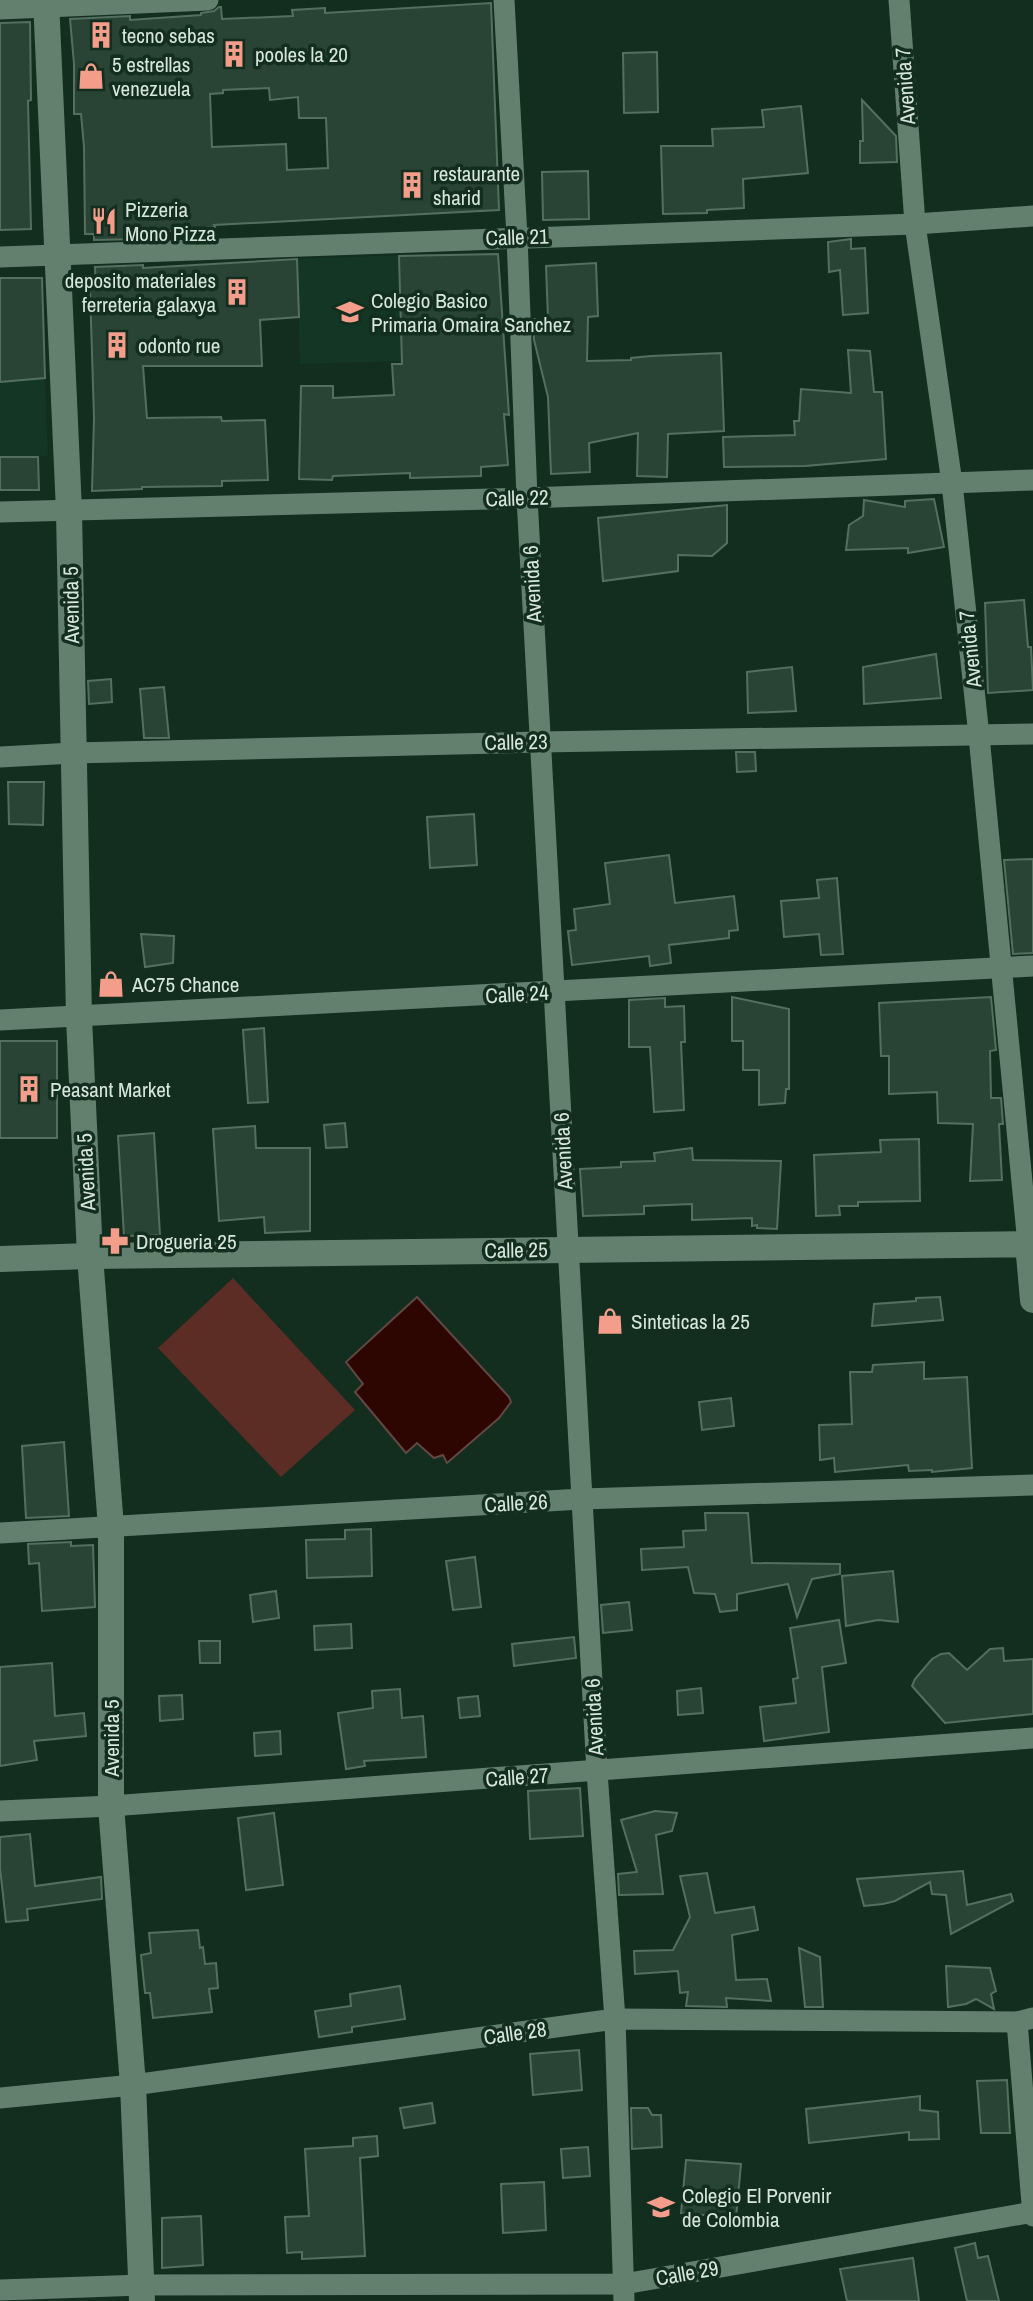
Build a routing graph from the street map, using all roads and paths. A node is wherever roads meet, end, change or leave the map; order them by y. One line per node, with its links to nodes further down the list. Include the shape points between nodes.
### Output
1 (208, 0): 4 (street)
2 (504, 0): 8 (street, Avenida 6)
3 (899, 0): 7 (street, Avenida 7)
4 (46, 4): 5 (street); 9 (street, Avenida 5)
5 (0, 9)
6 (1033, 216): 7 (street, Calle 21)
7 (915, 224): 8 (street, Calle 21); 12 (street, Avenida 7)
8 (517, 237): 9 (street, Calle 21); 13 (street, Avenida 6)
9 (57, 254): 10 (street, Calle 21); 14 (street, Avenida 5)
10 (0, 257)
11 (1033, 480): 12 (street, Calle 22)
12 (952, 483): 13 (street, Calle 22); 17 (street, Avenida 7)
13 (527, 498): 14 (street, Calle 22); 18 (street, Avenida 6)
14 (69, 511): 15 (street, Calle 22); 19 (street, Avenida 5)
15 (0, 512)
16 (1033, 734): 17 (street, Calle 23)
17 (979, 736): 18 (street, Calle 23); 22 (street, Avenida 7)
18 (540, 742): 19 (street, Calle 23); 23 (street, Avenida 6)
19 (73, 753): 20 (street, Calle 23); 24 (street, Avenida 5)
20 (0, 757)
21 (1033, 966): 22 (street, Calle 24)
22 (1000, 968): 23 (street, Calle 24); 26 (street, Avenida 7)
23 (554, 992): 24 (street, Calle 24); 27 (street, Avenida 6)
24 (79, 1018): 25 (street, Calle 24); 28 (street, Avenida 5)
25 (0, 1020)
26 (1030, 1244): 27 (street, Calle 25); 30 (street, Avenida 7)
27 (568, 1249): 28 (street, Calle 25); 32 (street, Avenida 6)
28 (90, 1256): 29 (street, Calle 25); 33 (street, Avenida 5)
29 (0, 1259)
30 (1033, 1300)
31 (1033, 1485): 32 (street, Calle 26)
32 (582, 1499): 33 (street, Calle 26); 36 (street, Avenida 6)
33 (111, 1527): 34 (street, Calle 26); 37 (street, Avenida 5)
34 (0, 1533)
35 (1033, 1738): 36 (street, Calle 27)
36 (597, 1772): 37 (street, Calle 27); 39 (street, Avenida 6)
37 (111, 1806): 38 (street, Calle 27); 41 (street, Avenida 5)
38 (0, 1811)
39 (615, 2019): 40 (street, Calle 28); 41 (street, Calle 28); 46 (street, Avenida 6)
40 (1025, 2020): 43 (street)
41 (133, 2085): 42 (street, Calle 28); 45 (street, Avenida 5)
42 (0, 2098)
43 (1033, 2213): 46 (street, Calle 29)
44 (0, 2290): 45 (street, Calle 29)
45 (142, 2293): 46 (street, Calle 29)
46 (624, 2293)

